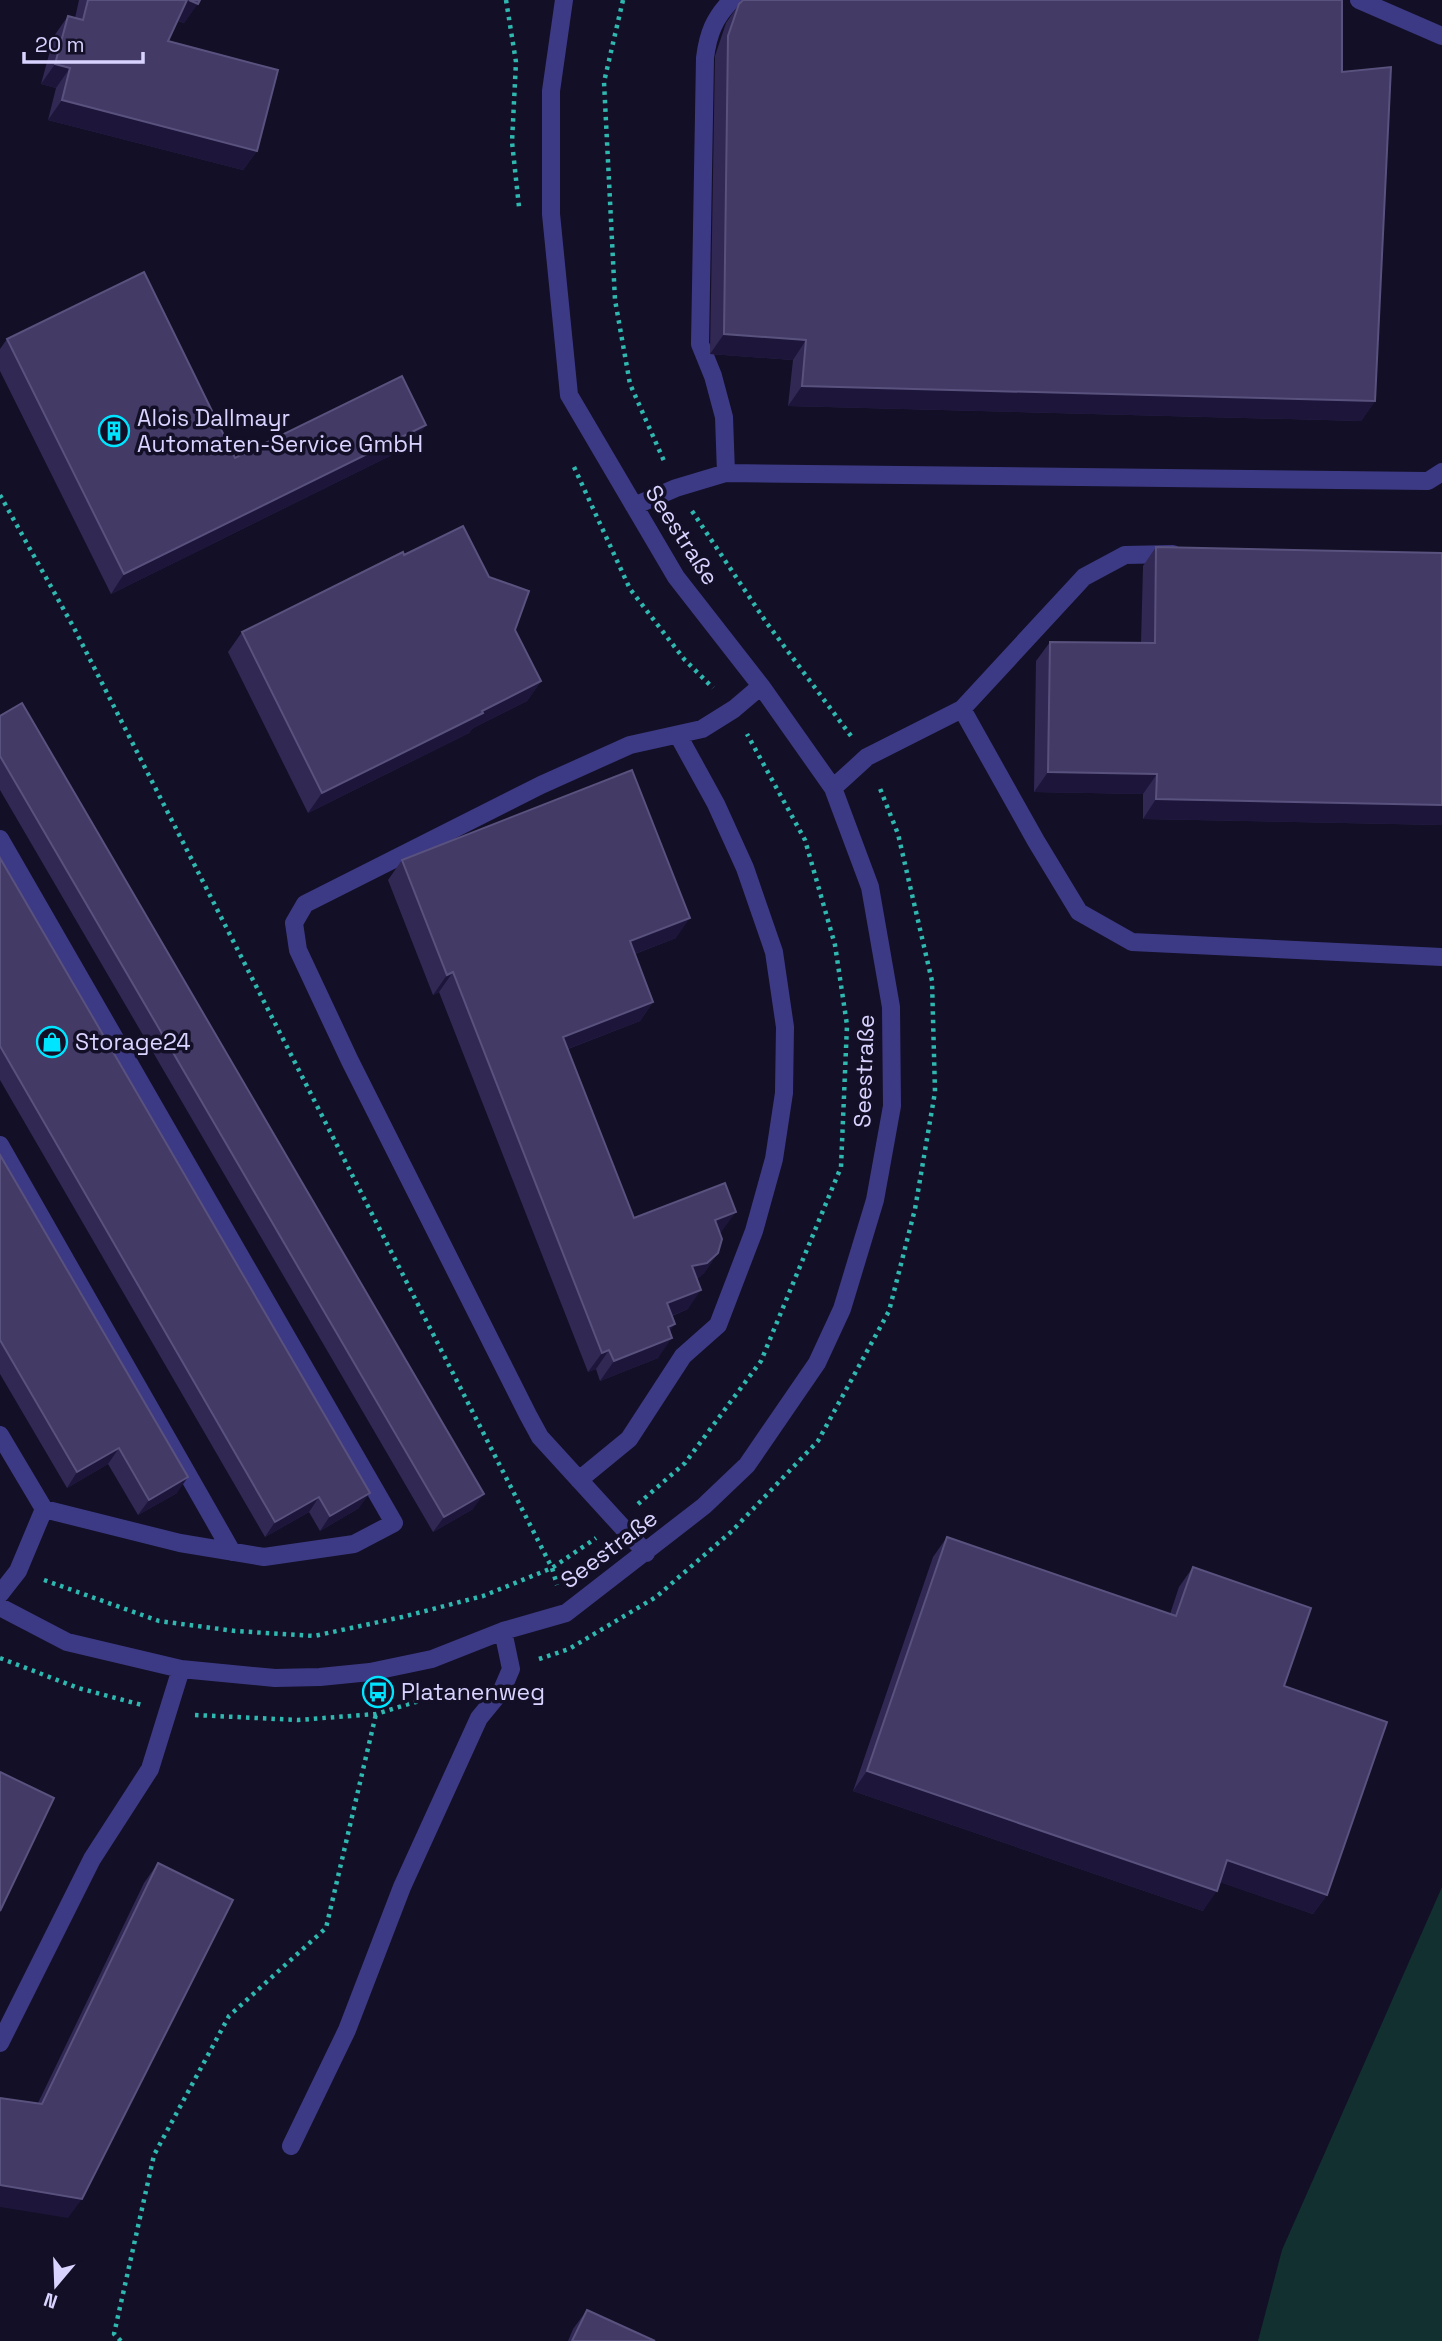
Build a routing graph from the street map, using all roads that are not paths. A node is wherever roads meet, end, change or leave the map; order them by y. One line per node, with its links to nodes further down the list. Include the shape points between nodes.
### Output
1 (564, 0): 7 (street, Seestraße, via 551,91 551,214 569,394)
2 (732, 0): 6 (street, via 715,20 705,58 700,344 724,417)
3 (1359, 0): 4 (street)
4 (1442, 37)
5 (1442, 472): 6 (street, via 1428,481)
6 (726, 473): 7 (street)
7 (634, 506): 9 (street, Seestraße, via 676,577)
8 (1194, 554): 10 (street, via 1125,555 1084,577)
9 (761, 686): 11 (street, via 702,729); 12 (street, Seestraße)
10 (962, 709): 12 (street, via 867,757); 14 (street, via 1079,912 1132,942)
11 (678, 735): 17 (street, via 745,868 774,952 785,1027 784,1093 774,1159 754,1231 719,1325 683,1356 629,1439); 17 (street, via 630,745 541,785 305,904 294,923 298,950 350,1061 521,1403 540,1437)
12 (832, 788): 20 (street, Seestraße, via 870,887 891,1007 892,1106 875,1200 842,1309 817,1363 787,1410 747,1465)
13 (0, 839): 19 (street, via 394,1523 354,1544 264,1557)
14 (1442, 957)
15 (0, 1145): 19 (street)
16 (0, 1435): 18 (street)
17 (579, 1480): 20 (street)
18 (44, 1509): 19 (street, via 180,1544); 21 (street, via 18,1571)
19 (232, 1552)
20 (646, 1553): 23 (street, Seestraße, via 566,1612)
21 (0, 1594)
22 (0, 1607): 24 (street, Seestraße, via 66,1642)
23 (503, 1631): 24 (street, Seestraße, via 432,1659 370,1672 275,1678); 26 (street, via 510,1669 502,1690 479,1718 402,1886 347,2030)
24 (181, 1669): 25 (street, via 150,1769 92,1859)
25 (0, 2043)
26 (291, 2146)

